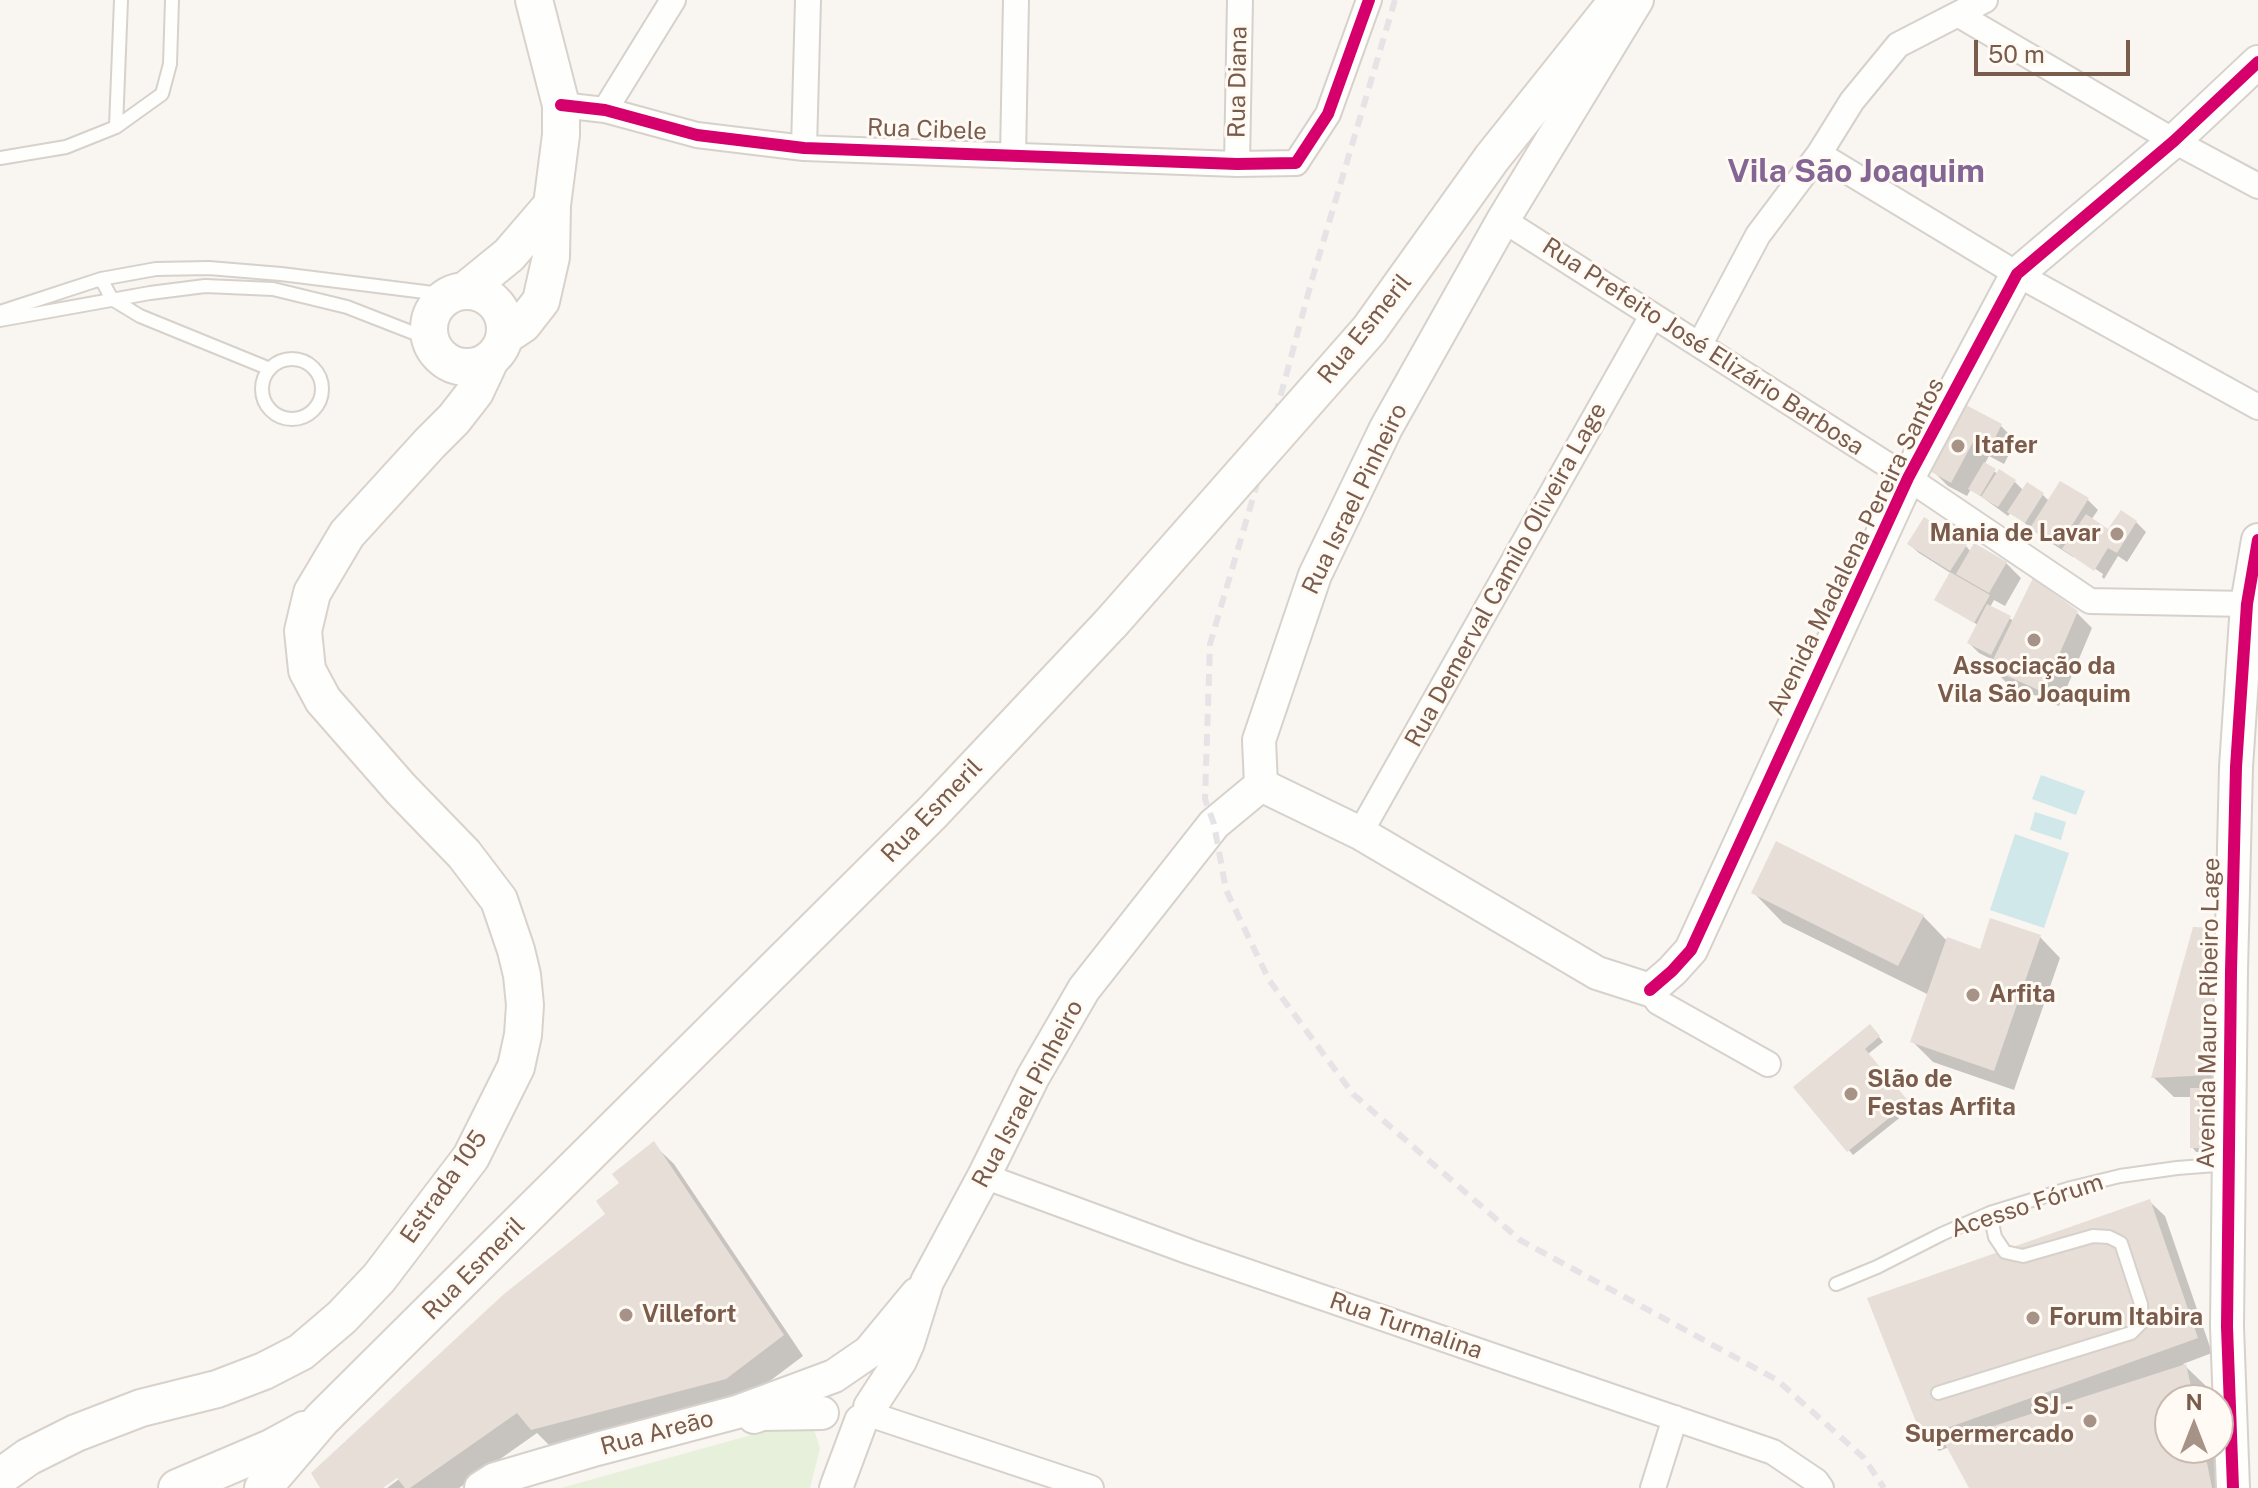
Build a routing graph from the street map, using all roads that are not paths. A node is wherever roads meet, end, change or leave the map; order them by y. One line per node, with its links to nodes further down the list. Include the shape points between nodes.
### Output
1 (121, 0): 16 (lane)
2 (172, 0): 16 (lane, via 170,64 162,94)
3 (534, 0): 14 (main road, Estrada 105)
4 (673, 0): 15 (street)
5 (808, 0): 18 (street)
6 (1016, 0): 20 (street)
7 (1240, 0): 22 (street, Rua Diana)
8 (1369, 0): 22 (street, Rua Cibele, via 1328,114 1296,163)
9 (1618, 0): 56 (main road, Rua Esmeril, bridge, via 1492,158 1369,330 1112,622 933,812)
10 (1637, 0): 25 (street, Rua Israel Pinheiro)
11 (1985, 0): 12 (street)
12 (1959, 15): 17 (street); 19 (street, via 1898,45 1852,101)
13 (2258, 62): 17 (street, Avenida Madalena Pereira Santos)
14 (561, 105): 15 (street, Rua Cibele); 24 (main road, Estrada 105)
15 (605, 110): 18 (street, Rua Cibele, via 697,135)
16 (116, 127): 21 (lane, via 66,147)
17 (2174, 141): 23 (street); 26 (street, Avenida Madalena Pereira Santos)
18 (804, 148): 20 (street, Rua Cibele)
19 (1819, 154): 26 (street); 33 (street, via 1758,235)
20 (1013, 156): 22 (street, Rua Cibele)
21 (0, 158)
22 (1237, 164)
23 (2258, 186)
24 (552, 205): 28 (main road, via 509,255); 35 (main road, Estrada 105, via 551,257 541,301)
25 (1503, 220): 31 (street, Rua Prefeito José Elizário Barbosa); 42 (street, Rua Israel Pinheiro, via 1386,428 1315,575 1259,740)
26 (2017, 274): 37 (street); 39 (street, Avenida Madalena Pereira Santos)
27 (101, 279): 28 (lane, via 156,269 209,268); 29 (lane); 30 (lane)
28 (457, 293): 34 (main road, via 436,306 429,322); 35 (main road, via 483,294 496,304 504,319)
29 (112, 299): 32 (lane); 34 (lane, via 205,286 273,289 347,307); 36 (lane, via 140,316)
30 (0, 312)
31 (1652, 316): 33 (street, Rua Prefeito José Elizário Barbosa); 43 (street, Rua Demerval Camilo Oliveira Lage)
32 (0, 320)
33 (1700, 344): 39 (street, Rua Prefeito José Elizário Barbosa)
34 (434, 347): 35 (main road, via 454,366 463,367 473,367); 38 (main road, Estrada 105, via 443,400)
35 (498, 348): 38 (main road, Estrada 105, via 475,392)
36 (270, 369): 36 (lane, via 262,393 275,414 300,418 314,409 322,386 309,365 293,359)
37 (2258, 407)
38 (430, 443): 57 (main road, Estrada 105, via 347,534 312,593 303,631 307,670 323,700 464,854 499,900 522,975 525,1005 516,1067 471,1157 379,1278 301,1352 217,1389 141,1408 76,1433)
39 (1908, 478): 41 (street, Rua Prefeito José Elizário Barbosa, via 2090,601); 44 (street, Avenida Madalena Pereira Santos, via 1691,950)
40 (2258, 540): 41 (street, Avenida Mauro Ribeiro Lage)
41 (2247, 604): 46 (street, Avenida Mauro Ribeiro Lage, via 2236,767)
42 (1261, 785): 43 (street); 47 (street, Rua Israel Pinheiro, via 1214,824 1084,989)
43 (1360, 833): 44 (street, via 1597,973)
44 (1650, 990): 45 (street, via 1658,1002)
45 (1768, 1064)
46 (2229, 1164): 48 (lane, Acesso Fórum, via 2120,1176); 66 (street, Avenida Mauro Ribeiro Lage, via 2227,1327)
47 (984, 1176): 49 (street, Rua Israel Pinheiro); 55 (street, Rua Turmalina)
48 (1990, 1213): 50 (lane, Acesso Fórum); 52 (lane, via 2005,1252 2023,1256 2093,1236 2121,1243 2142,1322 2131,1333)
49 (927, 1282): 51 (street, Rua Israel Pinheiro, via 869,1352); 53 (street, Rua Israel Pinheiro, via 900,1361)
50 (1836, 1284)
51 (834, 1376): 53 (street, via 859,1377 870,1390); 54 (street, via 819,1397); 60 (street, Rua Areão, via 737,1412 495,1479)
52 (1938, 1393)
53 (867, 1414): 54 (street, via 845,1426); 62 (street, Rua Israel Pinheiro); 63 (street)
54 (825, 1417): 61 (street, Rua Areão, via 762,1414); 62 (street, via 834,1437)
55 (1675, 1418): 64 (street); 65 (street, Rua Turmalina, via 1773,1452)
56 (322, 1419): 58 (main road); 59 (main road, via 271,1448)
57 (0, 1477)
58 (274, 1482)
59 (177, 1488)
60 (481, 1488)
61 (513, 1488)
62 (835, 1488)
63 (1091, 1488)
64 (1653, 1488)
65 (1821, 1488)
66 (2233, 1488)

